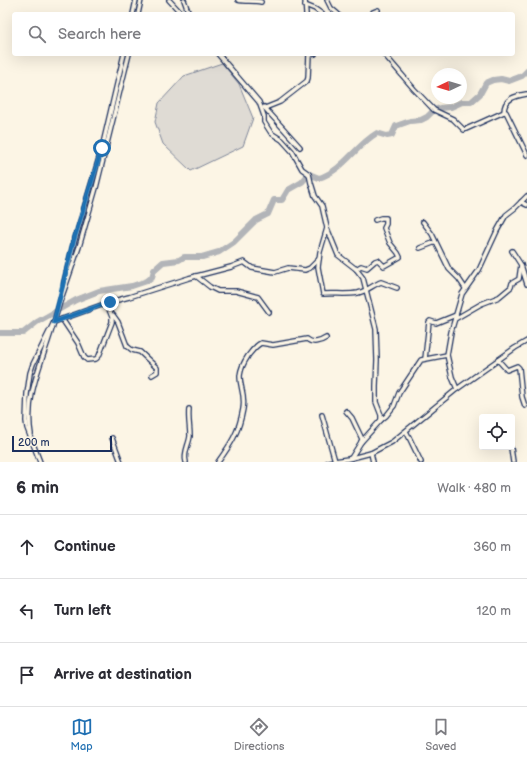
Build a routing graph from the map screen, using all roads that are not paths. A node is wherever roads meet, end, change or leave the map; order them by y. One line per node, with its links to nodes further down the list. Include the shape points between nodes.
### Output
1 (136, 0): 11 (street)
2 (141, 0): 12 (street)
3 (169, 0): 13 (street)
4 (184, 0): 14 (street)
5 (238, 0): 8 (street)
6 (305, 0): 9 (street)
7 (327, 0): 17 (street)
8 (261, 2)
9 (305, 5): 15 (street); 16 (street)
10 (378, 10): 18 (street)
11 (133, 12)
12 (138, 12)
13 (180, 12)
14 (188, 12)
15 (306, 12)
16 (319, 12)
17 (336, 12)
18 (373, 12)
19 (124, 56): 47 (street, via 102,148 72,246)
20 (129, 56): 47 (street, via 96,188)
21 (220, 56): 25 (street)
22 (309, 56): 26 (street, via 307,81 280,102)
23 (386, 56): 27 (street, via 434,110 453,119 464,130)
24 (527, 94): 27 (street, via 512,98 504,107)
25 (259, 102): 26 (street); 35 (street, via 270,133 282,140 302,169 309,174 315,196 322,206)
26 (265, 108): 28 (street)
27 (504, 112): 29 (street)
28 (300, 148)
29 (527, 156)
30 (527, 196): 31 (street)
31 (521, 202): 32 (street); 45 (street, via 504,219 479,270)
32 (527, 205)
33 (374, 220): 41 (street, via 386,218 384,228 400,257 384,266 378,260 367,268 361,266)
34 (423, 222): 36 (street)
35 (327, 228): 39 (street); 41 (street, via 338,255)
36 (436, 243): 37 (street); 45 (street, via 449,269)
37 (420, 248)
38 (512, 250): 40 (street)
39 (319, 259): 42 (street, via 305,270 288,268 270,272 252,268 244,262); 46 (street, via 318,272 323,294 338,295)
40 (521, 265): 43 (street); 53 (street, via 519,279 499,297 481,304)
41 (356, 269): 46 (street)
42 (196, 276): 48 (street); 50 (street, via 218,291 236,292 258,298)
43 (527, 284)
44 (397, 288): 46 (street, via 381,282)
45 (465, 288): 51 (street)
46 (367, 290): 66 (street, via 376,329 376,402)
47 (60, 302): 54 (street)
48 (102, 305): 49 (street, via 108,307); 52 (street)
49 (111, 312): 52 (street, via 111,328 96,359 87,360); 60 (street, via 118,322 127,346 140,352 157,368 157,372)
50 (269, 312)
51 (456, 315): 53 (street); 58 (street, via 436,323 429,322)
52 (62, 319): 54 (street)
53 (455, 320): 57 (street)
54 (54, 322): 69 (street, via 31,398); 69 (street, via 33,364 28,382 26,422)
55 (326, 338): 78 (street, via 313,342 307,339 273,345 261,343 252,351 240,372 244,400 240,422 235,438)
56 (527, 341): 59 (street)
57 (447, 355): 58 (street); 61 (street)
58 (425, 359): 66 (street, via 421,360 399,393 394,406)
59 (498, 360): 61 (street); 62 (street, via 507,370 517,366 519,368)
60 (152, 375)
61 (457, 389): 67 (street)
62 (525, 406)
63 (189, 409): 77 (street, via 190,438 184,455)
64 (346, 411): 70 (street, via 352,418)
65 (322, 415): 74 (street)
66 (381, 420): 70 (street)
67 (406, 431): 72 (street); 81 (street)
68 (112, 438): 76 (street)
69 (32, 441): 75 (street)
70 (361, 442): 73 (street)
71 (511, 450): 82 (street)
72 (371, 453): 73 (street); 80 (street)
73 (348, 460): 74 (street)
74 (335, 461): 79 (street)
75 (40, 462)
76 (121, 462)
77 (186, 462)
78 (218, 462)
79 (328, 462)
80 (373, 462)
81 (421, 462)
82 (513, 462)

